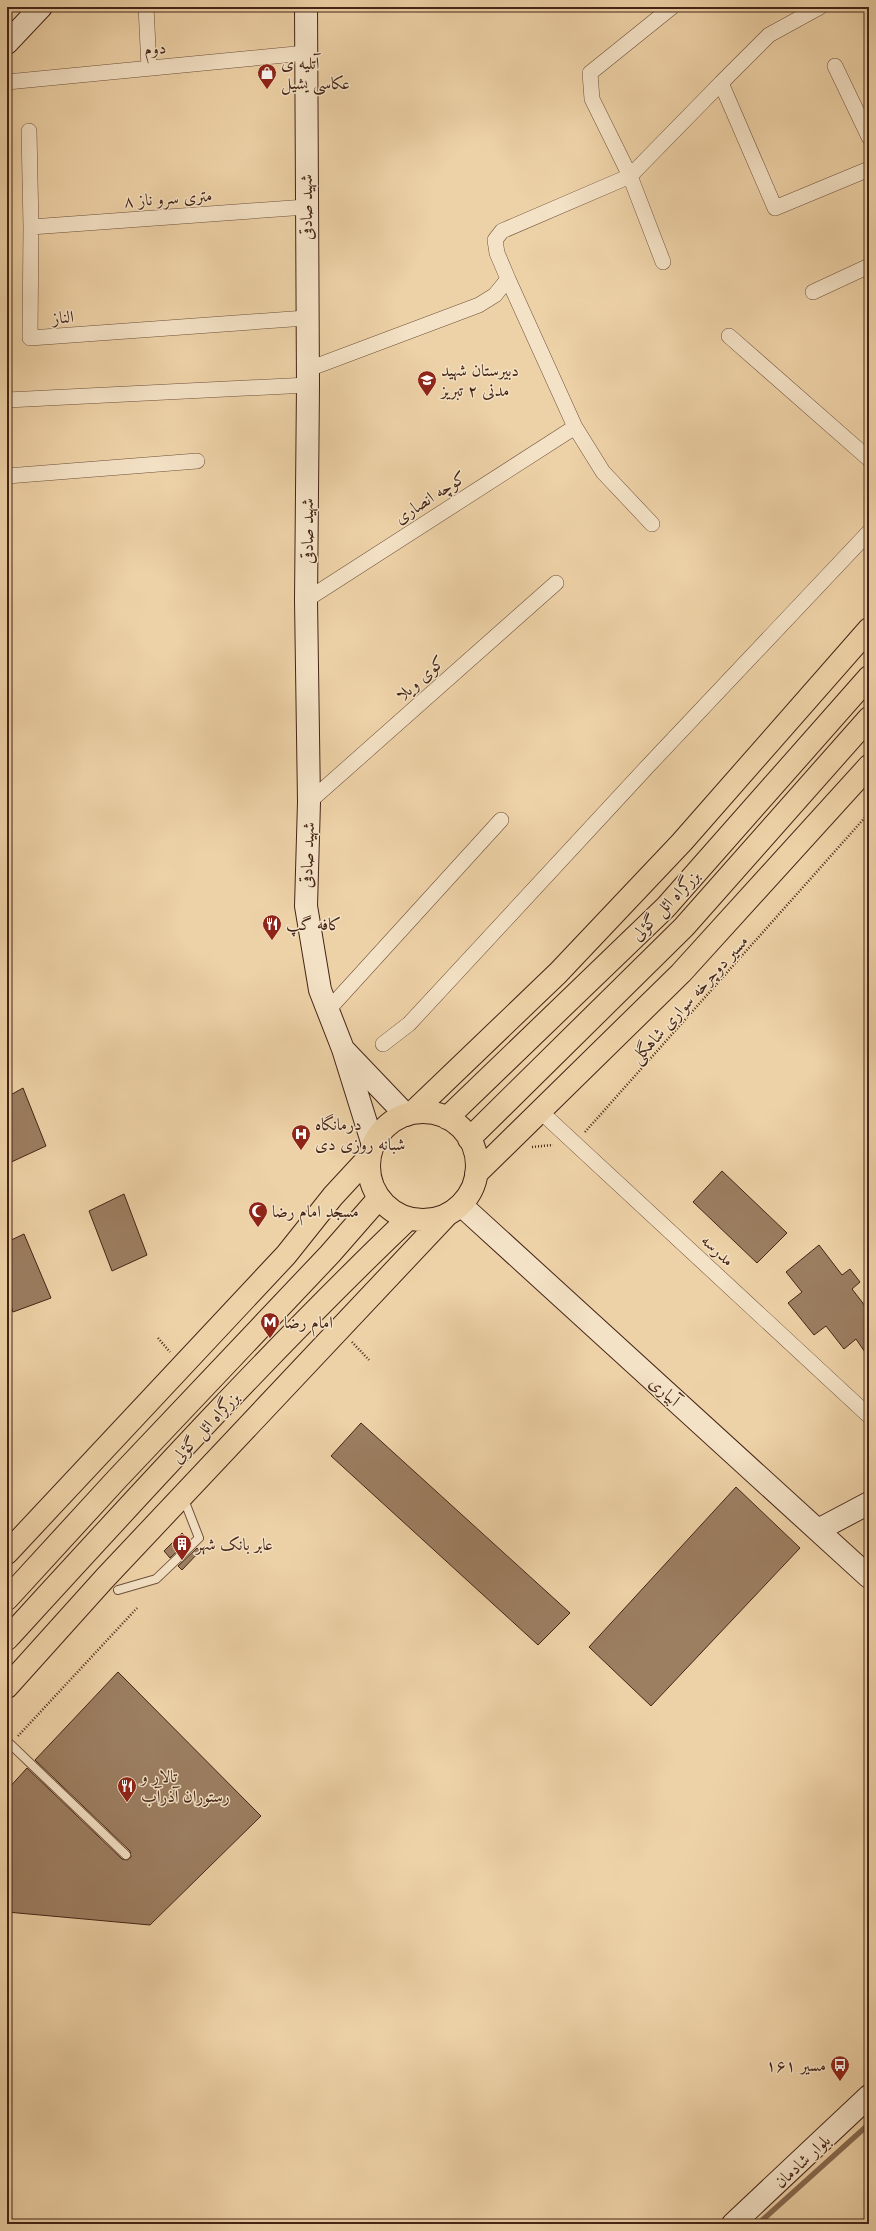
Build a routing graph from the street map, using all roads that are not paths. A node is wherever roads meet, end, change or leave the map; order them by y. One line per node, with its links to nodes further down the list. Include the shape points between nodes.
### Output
1 (41, 7): 6 (main road)
2 (146, 7): 9 (street)
3 (306, 7): 7 (main road, شهید صادقی)
4 (672, 7): 15 (street, via 590,73 592,99)
5 (820, 7): 11 (street, via 769,35)
6 (7, 42)
7 (306, 53): 9 (street, دوم); 16 (main road, شهید صادقی)
8 (835, 66): 13 (street)
9 (149, 67): 10 (street, دوم)
10 (7, 82)
11 (721, 83): 14 (street, via 775,208); 15 (street)
12 (29, 131): 17 (street, الناز)
13 (869, 138)
14 (869, 169)
15 (630, 176): 18 (street); 20 (street, via 502,231 495,240 497,253)
16 (306, 207): 17 (street, ۸ متری سرو ناز); 22 (main road, شهید صادقی)
17 (31, 227): 22 (street, الناز, via 30,338)
18 (663, 262)
19 (869, 266): 21 (street)
20 (508, 279): 24 (street, via 495,295 479,305); 26 (street)
21 (813, 292)
22 (306, 318): 24 (main road, شهید صادقی)
23 (729, 336): 27 (street)
24 (307, 377): 25 (street); 33 (main road, شهید صادقی)
25 (7, 400)
26 (575, 427): 30 (street, via 603,472); 33 (street, کوچه انصاری)
27 (869, 458)
28 (197, 461): 29 (street)
29 (7, 476)
30 (652, 524)
31 (869, 532): 41 (street, via 409,1024)
32 (556, 583): 38 (street, کوی ویلا)
33 (306, 600): 38 (main road, شهید صادقی)
34 (869, 629): 44 (highway, via 682,842 558,973)
35 (869, 677): 45 (highway, بزرگراه ائل گؤلی, via 666,907)
36 (869, 718): 46 (highway, بزرگراه ائل گؤلی, via 684,927)
37 (869, 766): 43 (highway, via 681,973)
38 (309, 802): 40 (main road, شهید صادقی, via 306,906 320,990)
39 (501, 820): 40 (street)
40 (328, 1010): 42 (main road, شهید صادقی)
41 (383, 1044)
42 (343, 1049): 44 (main road, شهید صادقی); 47 (main road, شهید صادقی)
43 (540, 1111): 48 (highway); 52 (street, مدرسه)
44 (409, 1114): 45 (highway, via 436,1114); 47 (highway, via 381,1132)
45 (447, 1118): 46 (highway)
46 (469, 1139): 48 (highway, via 476,1156)
47 (372, 1150): 49 (highway, via 369,1170); 56 (highway, via 286,1255)
48 (476, 1174): 50 (highway, via 471,1191)
49 (379, 1198): 51 (highway, via 392,1211); 59 (highway, بزرگراه ائل گؤلی, via 330,1254)
50 (454, 1210): 51 (highway, via 434,1219); 53 (highway); 55 (main road, آبیاری)
51 (408, 1219): 60 (highway, بزرگراه ائل گؤلی, via 346,1278)
52 (869, 1416)
53 (182, 1496): 58 (lane, via 199,1538 156,1579); 61 (highway)
54 (869, 1503): 55 (main road)
55 (818, 1530): 57 (main road, آبیاری)
56 (8, 1550)
57 (869, 1577)
58 (118, 1590)
59 (7, 1599)
60 (7, 1639)
61 (7, 1687)
62 (9, 1742): 63 (lane)
63 (126, 1855)
64 (869, 2096): 65 (main road, بلوار شادمان)
65 (733, 2224)

